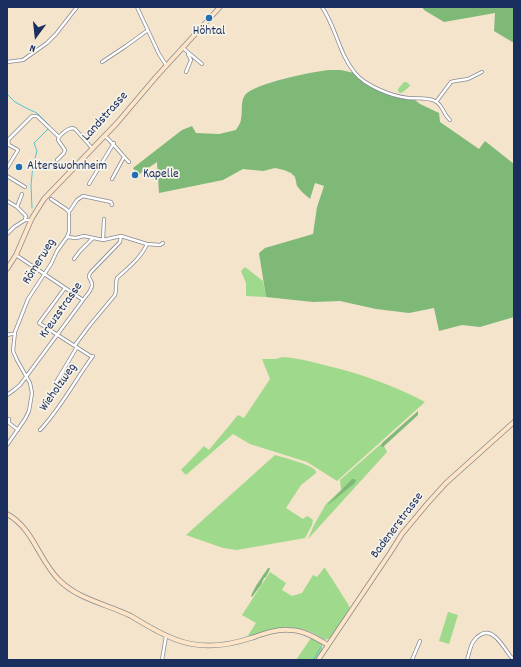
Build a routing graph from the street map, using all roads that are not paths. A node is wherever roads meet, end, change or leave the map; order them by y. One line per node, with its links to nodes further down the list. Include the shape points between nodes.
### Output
1 (77, 7): 7 (street, via 47,43 23,60)
2 (137, 7): 5 (street)
3 (220, 7): 6 (street, Landstrasse)
4 (322, 7): 13 (street, via 346,59 360,77 395,96)
5 (148, 30): 8 (street); 10 (street)
6 (184, 49): 9 (street); 10 (street, Landstrasse); 11 (street, via 191,60)
7 (7, 62)
8 (102, 62)
9 (202, 64)
10 (166, 65): 15 (street, Landstrasse)
11 (186, 72)
12 (482, 72): 13 (street, via 468,79 451,82)
13 (436, 102): 14 (street)
14 (450, 120)
15 (105, 135): 17 (street); 18 (street, Landstrasse)
16 (59, 137): 18 (street, via 69,128 75,129); 20 (street, via 58,140 65,150); 22 (street, via 38,117 32,116 9,139 9,145 18,150)
17 (114, 143): 19 (street); 25 (street)
18 (92, 148): 35 (street, Landstrasse, via 44,199)
19 (124, 157): 21 (street); 24 (street)
20 (56, 160)
21 (129, 162)
22 (7, 168)
23 (7, 176): 26 (street)
24 (112, 179)
25 (89, 184)
26 (25, 187)
27 (22, 194): 31 (street)
28 (51, 199): 32 (street)
29 (7, 202): 31 (street)
30 (112, 205): 32 (street, via 111,202 83,196)
31 (17, 208): 34 (street, via 26,216)
32 (68, 212): 40 (street, Römerweg)
33 (104, 219): 42 (street)
34 (25, 220): 35 (street); 36 (street)
35 (31, 220): 37 (street, Landstrasse)
36 (20, 224): 37 (street); 38 (street)
37 (28, 228): 45 (street, Landstrasse)
38 (7, 234)
39 (121, 236): 42 (street); 44 (street); 50 (street, Kreuzstrasse, via 120,242 89,275 92,287)
40 (67, 237): 41 (street); 48 (street, Römerweg)
41 (93, 238): 42 (street); 46 (street)
42 (103, 240)
43 (163, 243): 44 (street)
44 (147, 244): 54 (street, via 117,278 116,295)
45 (16, 255): 47 (street, Landstrasse); 48 (street)
46 (74, 259)
47 (7, 269)
48 (45, 274): 49 (street); 51 (street, Römerweg, via 28,299)
49 (64, 288): 50 (street); 53 (street, via 39,323)
50 (83, 300): 53 (street, Kreuzstrasse)
51 (14, 334): 52 (street); 55 (street, Römerweg, via 13,351)
52 (7, 335)
53 (58, 335): 54 (street); 55 (street, Kreuzstrasse)
54 (76, 346): 56 (street); 61 (street, Wieholzweg, via 93,356 61,405)
55 (26, 377): 57 (street, Kreuzstrasse); 60 (street, Römerweg, via 32,389 31,403)
56 (55, 384)
57 (7, 395)
58 (9, 419): 60 (street, via 9,423)
59 (514, 422): 68 (street, Badenerstrasse, via 427,504 402,534)
60 (18, 430): 63 (street, Römerweg)
61 (40, 430)
62 (7, 438): 63 (street)
63 (10, 441): 64 (street, Römerweg)
64 (7, 445)
65 (7, 514): 66 (street, via 27,531 46,563 73,592 131,616)
66 (166, 636): 68 (street, via 190,644 209,646 228,644 288,629 307,633); 70 (street)
67 (420, 641): 72 (street)
68 (328, 645): 71 (street, Badenerstrasse)
69 (514, 659): 73 (street, via 495,637 485,632 473,642)
70 (162, 660)
71 (318, 660)
72 (412, 660)
73 (466, 660)

